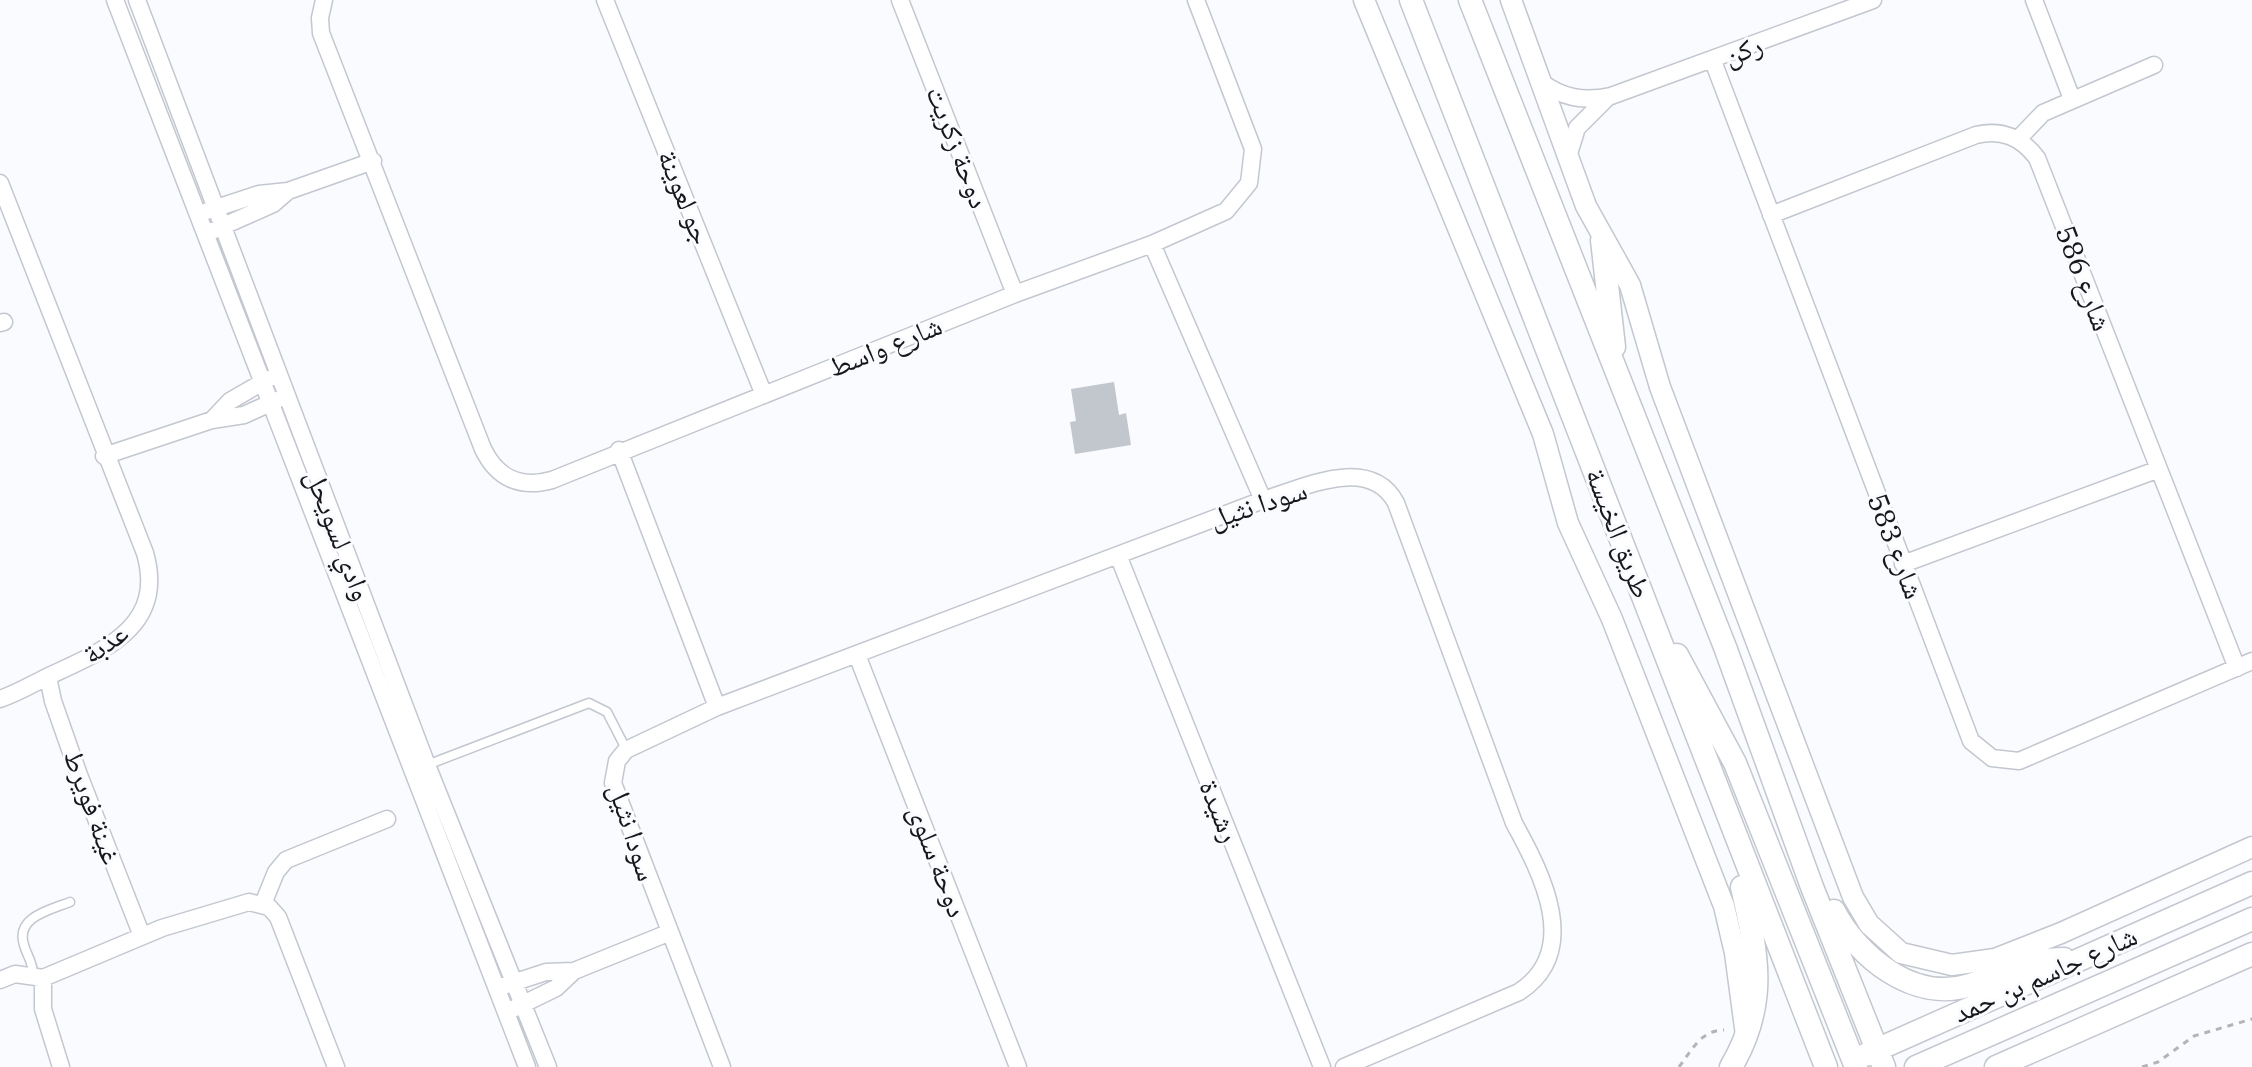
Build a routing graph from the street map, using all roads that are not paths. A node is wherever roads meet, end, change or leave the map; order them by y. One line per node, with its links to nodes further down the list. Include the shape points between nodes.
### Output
1 (115, 0): 23 (street, وادي لسويحل)
2 (137, 0): 23 (street, وادي لسويحل)
3 (324, 0): 20 (street, شارع واسط, via 321,33)
4 (605, 0): 32 (street, جو لعوينة)
5 (900, 0): 28 (street, دوحة زكريت)
6 (1196, 0): 27 (street, شارع واسط, via 1253,149 1253,166 1244,191 1226,211)
7 (1364, 0): 69 (street, طريق الخيسة, via 1543,434 1568,523 1612,619 1724,906 1735,953)
8 (1470, 0): 30 (main road, طريق الخيسة)
9 (1511, 0): 15 (street)
10 (1873, 0): 13 (street, ركن)
11 (2034, 0): 17 (street)
12 (1411, 3): 42 (main road, طريق الخيسة)
13 (1713, 61): 16 (street, ركن); 24 (street, شارع 583)
14 (2154, 65): 17 (street)
15 (1540, 81): 16 (street, ركن, via 1581,100); 19 (street)
16 (1611, 96): 19 (street, ركن, via 1586,115)
17 (2072, 99): 18 (street, via 2035,118)
18 (2018, 139): 24 (street, via 1976,135); 38 (street, شارع 586, via 2037,158)
19 (1568, 158): 26 (street)
20 (373, 161): 22 (street); 36 (street, شارع واسط, via 489,462 510,480 538,484)
21 (0, 183): 37 (street, عذبة)
22 (288, 191): 23 (street); 25 (street, via 273,204)
23 (206, 211): 25 (street, وادي لسويحل)
24 (1771, 215): 41 (street, شارع 583)
25 (214, 230): 29 (street, وادي لسويحل); 31 (street, وادي لسويحل)
26 (1602, 240): 30 (main road); 52 (street, via 1633,295 1656,376 1853,897 1869,924 1901,953 1952,965 1995,959)
27 (1152, 244): 28 (street, شارع واسط); 39 (street)
28 (1015, 294): 32 (street, شارع واسط)
29 (278, 374): 31 (street); 33 (street, وادي لسويحل)
30 (1617, 380): 54 (main road, طريق الخيسة, via 1725,647)
31 (262, 383): 34 (street, وادي لسويحل); 35 (street, via 230,401)
32 (764, 395): 36 (street, شارع واسط)
33 (287, 396): 34 (street); 49 (street, وادي لسويحل)
34 (270, 404): 35 (street); 66 (street, وادي لسويحل)
35 (212, 420): 37 (street)
36 (619, 450): 47 (street)
37 (104, 456): 45 (street, عذبة, via 145,553 147,601 128,631 92,657)
38 (2159, 469): 41 (street); 44 (street, شارع 586)
39 (1263, 500): 40 (street, سودا نثيل); 80 (street, سودا نثيل, via 1357,476 1378,482 1391,493 1514,823 1533,855 1554,927 1551,958 1532,983)
40 (1118, 555): 43 (street, سودا نثيل); 79 (street, رشيدة)
41 (1903, 564): 44 (street, شارع 583, via 1964,729 1980,751 2005,762 2032,756)
42 (1646, 603): 51 (main road, طريق الخيسة); 72 (main road, via 1735,763)
43 (857, 655): 47 (street, سودا نثيل); 78 (street, دوحة سلوى)
44 (2244, 664)
45 (48, 677): 46 (street, عذبة); 59 (street, غينة فويرط, via 79,775)
46 (0, 699)
47 (717, 707): 48 (street, سودا نثيل)
48 (626, 750): 49 (lane, via 607,712 589,703); 58 (street, سودا نثيل, via 617,761 613,783)
49 (427, 765): 65 (street, وادي لسويحل)
50 (387, 819): 56 (street, via 286,860)
51 (1739, 846): 69 (main road, via 1757,963); 82 (main road, طريق الخيسة)
52 (2252, 847)
53 (2252, 883): 61 (main road, شارع جاسم بن حمد)
54 (1812, 887): 61 (main road, via 1862,952 1924,986 1953,989 2029,962); 71 (main road, طريق الخيسة)
55 (70, 902): 63 (lane, via 36,915 24,929 22,941)
56 (263, 904): 59 (street, via 249,902); 74 (street, via 278,917)
57 (2252, 919): 83 (main road)
58 (668, 933): 62 (street); 77 (street, سودا نثيل)
59 (142, 936): 63 (street)
60 (2252, 954): 70 (main road)
61 (2077, 960): 71 (main road, شارع جاسم بن حمد)
62 (574, 971): 65 (street); 67 (street, via 556,988)
63 (38, 977): 64 (street, via 15,974); 73 (street)
64 (0, 980)
65 (514, 981): 66 (street); 67 (street, وادي لسويحل)
66 (497, 988): 68 (street, وادي لسويحل)
67 (523, 1004): 68 (street); 76 (street, وادي لسويحل)
68 (506, 1012): 75 (street, وادي لسويحل)
69 (1737, 1033): 81 (main road)
70 (2062, 1038): 84 (main road); 85 (main road)
71 (1879, 1061): 72 (main road, شارع جاسم بن حمد)
72 (1850, 1065)
73 (61, 1067)
74 (336, 1067)
75 (527, 1067)
76 (548, 1067)
77 (722, 1067)
78 (1018, 1067)
79 (1322, 1067)
80 (1344, 1067)
81 (1731, 1067)
82 (1826, 1067)
83 (1916, 1067)
84 (1996, 1067)
85 (2025, 1067)

